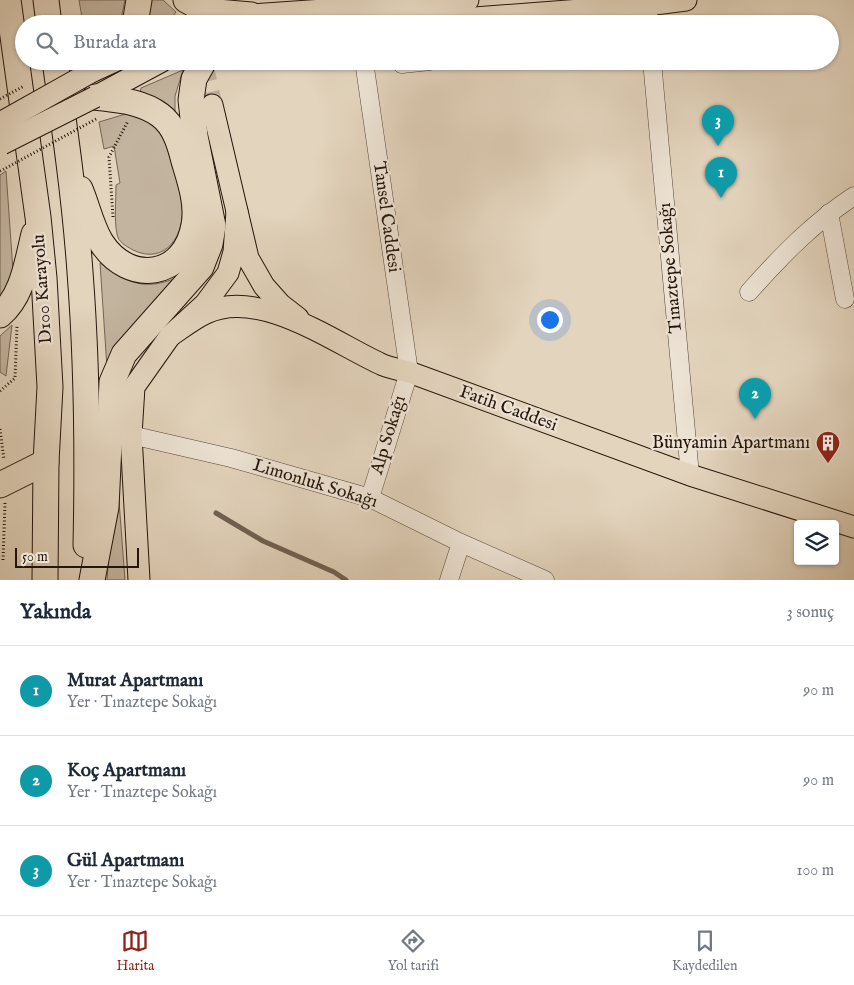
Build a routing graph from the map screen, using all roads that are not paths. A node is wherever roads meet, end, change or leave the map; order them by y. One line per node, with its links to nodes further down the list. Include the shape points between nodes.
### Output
1 (8, 0): 14 (highway, D100 Karayolu)
2 (46, 0): 9 (highway)
3 (139, 0): 10 (highway)
4 (468, 0): 7 (main road)
5 (686, 0): 8 (main road)
6 (184, 10): 11 (highway)
7 (357, 10): 11 (main road)
8 (647, 10): 12 (main road)
9 (48, 15)
10 (136, 15)
11 (251, 15)
12 (568, 15)
13 (0, 18): 15 (highway)
14 (15, 46)
15 (15, 64)
16 (17, 70): 24 (highway)
17 (19, 70): 24 (highway, D100 Karayolu)
18 (56, 70): 29 (highway, D100 Karayolu)
19 (89, 70): 27 (main road, bridge)
20 (149, 70): 26 (main road)
21 (199, 70): 50 (highway, via 194,79 191,100 194,136 212,219 210,244 201,267 124,354 112,382 106,508)
22 (365, 70): 39 (street, Tansel Caddesi)
23 (653, 70): 42 (street, Tınaztepe Sokağı)
24 (20, 79): 33 (highway, D100 Karayolu)
25 (212, 105): 31 (main road)
26 (97, 107): 28 (main road, bridge); 29 (highway, via 134,102 160,115 177,137 192,190 195,223 191,240 177,259 161,270 143,270 112,255 100,241)
27 (0, 123)
28 (1, 145)
29 (69, 160): 49 (highway, D100 Karayolu, via 80,273 88,447)
30 (854, 196): 32 (street)
31 (237, 211): 37 (main road, via 248,258 256,273 280,304); 38 (main road, via 234,252 228,273 205,304)
32 (829, 213): 34 (street, via 789,247); 35 (street)
33 (38, 217): 36 (highway); 41 (highway, D100 Karayolu, via 50,387)
34 (749, 292)
35 (845, 299)
36 (9, 317)
37 (304, 323): 38 (main road, Fatih Caddesi, via 255,308 230,308 206,313); 39 (main road, Fatih Caddesi, via 384,366)
38 (170, 336): 40 (main road, via 134,387)
39 (409, 372): 42 (main road, Fatih Caddesi); 44 (street, Alp Sokağı)
40 (131, 435): 44 (street, Limonluk Sokağı, via 230,458); 51 (main road)
41 (46, 462): 43 (highway); 47 (highway); 48 (highway, D100 Karayolu)
42 (690, 475): 45 (main road, Fatih Caddesi)
43 (3, 490)
44 (370, 498): 46 (street, Limonluk Sokağı)
45 (854, 527)
46 (461, 543): 52 (street); 53 (street, Limonluk Sokağı)
47 (31, 580)
48 (45, 580)
49 (86, 580)
50 (92, 580)
51 (139, 580)
52 (449, 580)
53 (545, 580)

